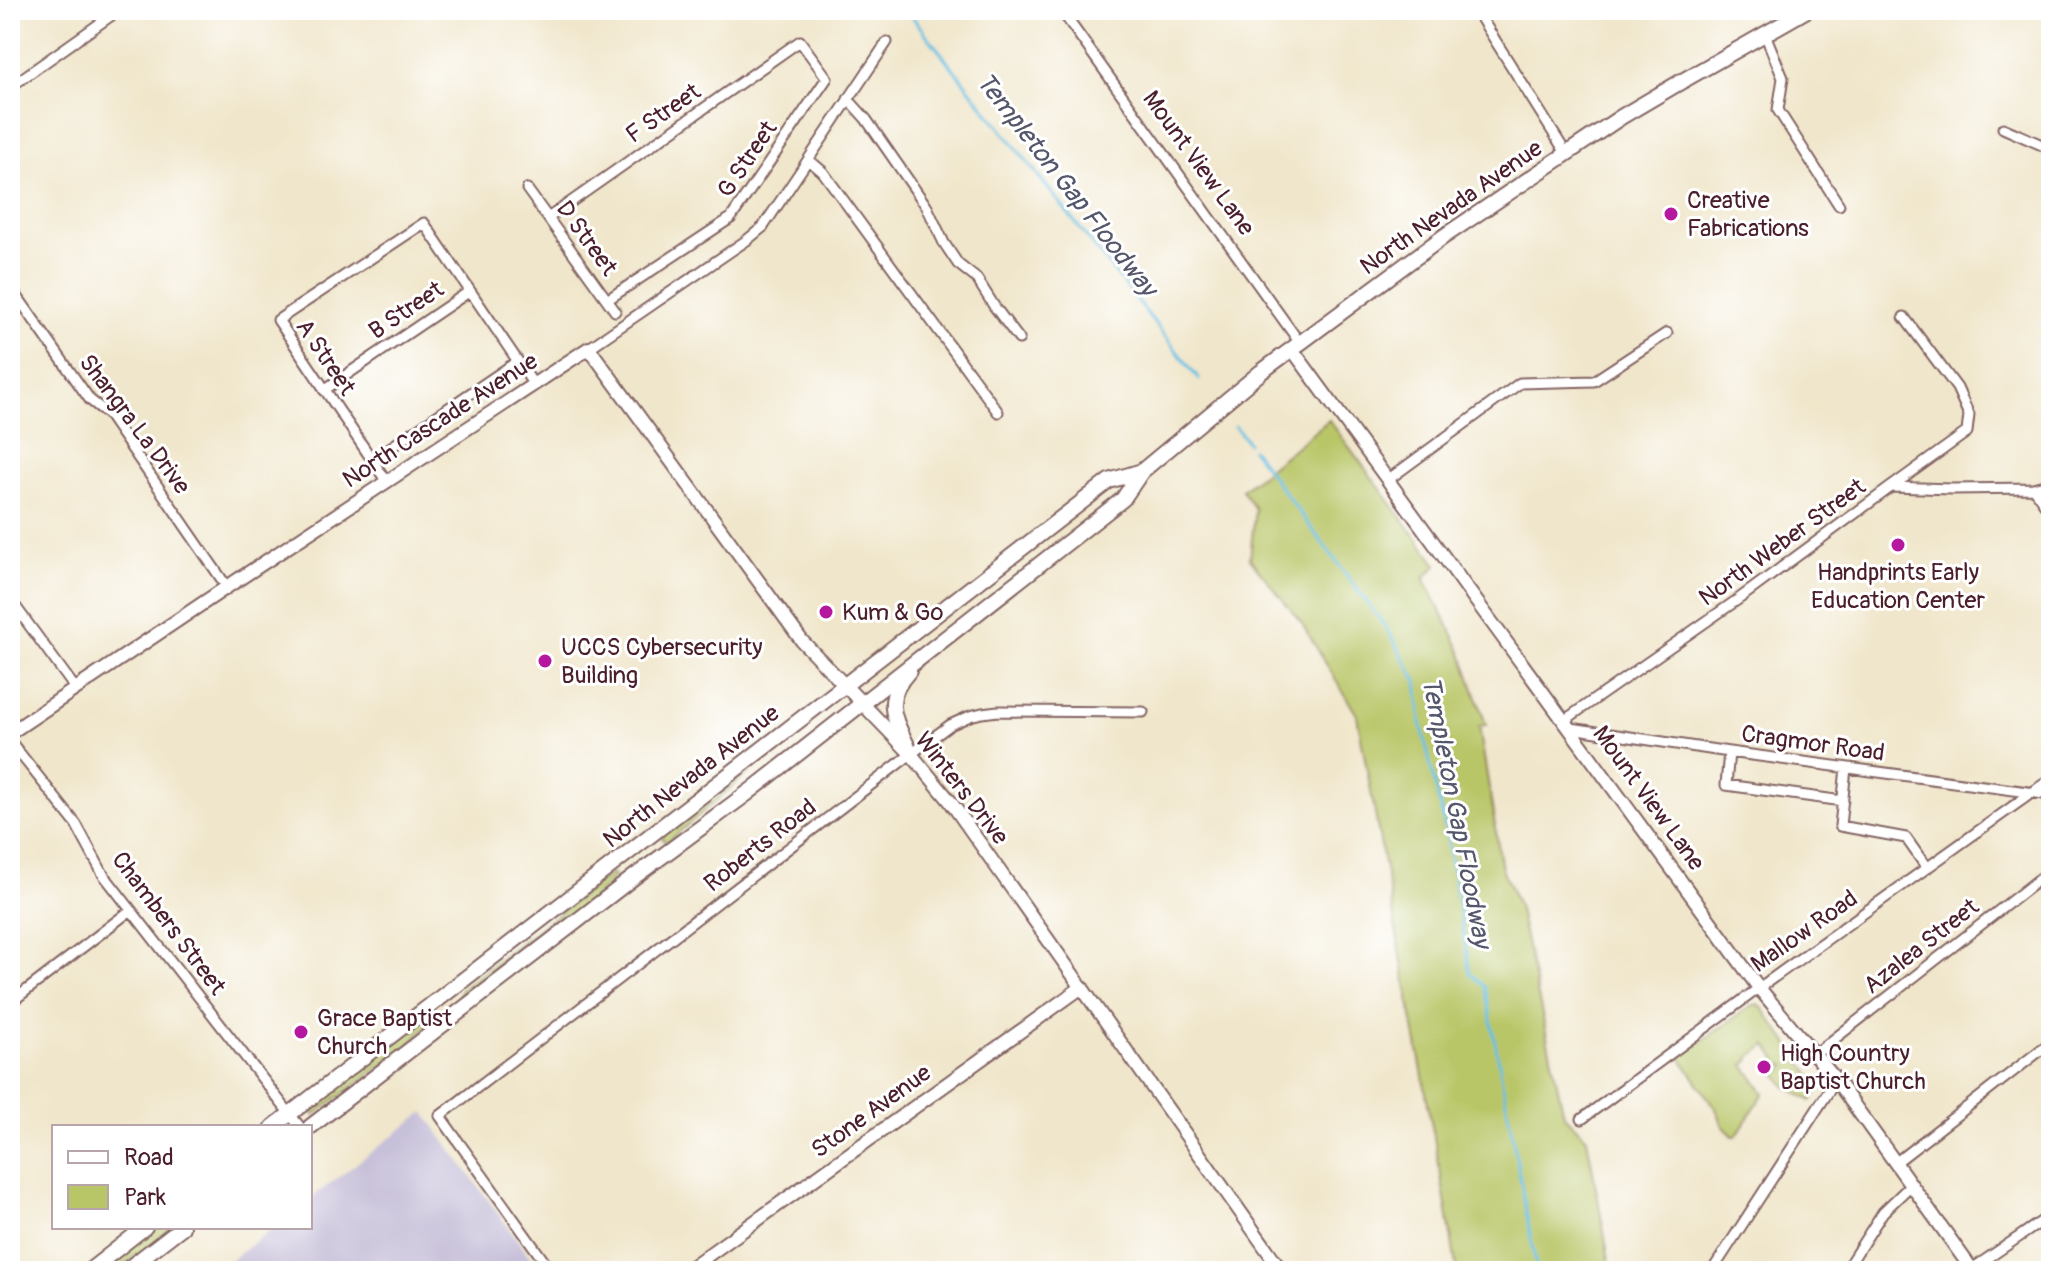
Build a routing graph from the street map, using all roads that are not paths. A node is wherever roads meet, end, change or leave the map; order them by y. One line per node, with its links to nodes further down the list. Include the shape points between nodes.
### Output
1 (119, 10): 8 (street)
2 (1061, 10): 24 (street, Mount View Lane)
3 (1476, 10): 12 (street)
4 (1807, 10): 5 (main road, North Nevada Avenue)
5 (1765, 34): 12 (main road, North Nevada Avenue); 15 (street, via 1783,78 1778,110)
6 (800, 41): 16 (street, F Street); 19 (street, G Street, via 827,78 731,218)
7 (887, 42): 9 (street, North Cascade Avenue)
8 (10, 87)
9 (848, 99): 13 (street, North Cascade Avenue); 23 (street, via 927,207 958,264 977,279)
10 (2003, 128): 11 (street)
11 (2051, 149)
12 (1566, 153): 24 (main road, North Nevada Avenue)
13 (809, 160): 21 (street, North Cascade Avenue, via 756,234); 29 (street)
14 (527, 189): 16 (street, D Street)
15 (1839, 205)
16 (548, 218): 19 (street, D Street)
17 (10, 286): 38 (street, Shangra La Drive, via 90,400 108,414)
18 (470, 291): 26 (street); 28 (street, B Street); 28 (street, A Street, via 424,223 278,320)
19 (607, 300): 21 (street, D Street)
20 (1904, 317): 35 (street, via 1957,388 1969,415 1967,432)
21 (625, 324): 25 (street, North Cascade Avenue)
22 (1667, 333): 32 (street, via 1594,381 1520,383)
23 (1019, 339)
24 (1296, 346): 31 (main road, North Nevada Avenue); 32 (street, Mount View Lane)
25 (589, 348): 27 (street, North Cascade Avenue); 41 (street, Winters Drive, via 794,631)
26 (518, 361): 27 (street); 30 (street)
27 (534, 385): 33 (street, North Cascade Avenue)
28 (324, 390): 30 (street, A Street)
29 (998, 412)
30 (372, 460): 33 (street, A Street)
31 (1142, 471): 40 (main road, North Nevada Avenue, via 1123,499); 41 (main road, North Nevada Avenue, via 1109,481)
32 (1389, 479): 45 (street, Mount View Lane)
33 (387, 482): 38 (street, North Cascade Avenue)
34 (2051, 483): 36 (street, North Weber Street)
35 (1891, 487): 36 (street, North Weber Street); 45 (street, North Weber Street)
36 (2033, 488): 37 (street)
37 (2051, 513)
38 (227, 587): 42 (street, North Cascade Avenue)
39 (10, 599): 42 (street)
40 (927, 651): 43 (main road, North Nevada Avenue); 49 (main road, via 902,679 892,701)
41 (845, 686): 43 (street, Winters Drive); 55 (main road, North Nevada Avenue)
42 (75, 688): 46 (street, North Cascade Avenue)
43 (860, 703): 49 (street, Winters Drive); 58 (main road, North Nevada Avenue)
44 (1143, 712): 49 (street, Roberts Road, via 982,713 950,725)
45 (1568, 724): 48 (street, Cragmor Road); 61 (street, Mount View Lane)
46 (10, 733)
47 (10, 741): 59 (street, Chambers Street, via 76,824 96,863)
48 (1729, 752): 50 (street, Cragmor Road); 54 (street, via 1726,785)
49 (911, 754): 60 (street, Winters Drive); 81 (street, Roberts Road, via 440,1116)
50 (1846, 768): 52 (street, Cragmor Road); 54 (street)
51 (2051, 779): 52 (street, Mallow Road)
52 (2032, 793): 53 (street, Cragmor Road); 56 (street, Mallow Road)
53 (2051, 795)
54 (1843, 801): 56 (street, via 1840,826 1906,838)
55 (620, 859): 58 (street); 62 (main road, North Nevada Avenue)
56 (1927, 868): 61 (street, Mallow Road)
57 (2051, 870): 66 (street, Azalea Street)
58 (634, 877): 64 (main road, North Nevada Avenue)
59 (131, 910): 63 (street); 68 (street, Chambers Street)
60 (1082, 987): 82 (street, Stone Avenue); 83 (street, Winters Drive)
61 (1759, 988): 66 (street, Mount View Lane); 69 (street, Mallow Road)
62 (441, 998): 64 (street); 68 (main road, North Nevada Avenue)
63 (10, 1003)
64 (455, 1015): 72 (main road, North Nevada Avenue)
65 (2051, 1042): 73 (street)
66 (1815, 1054): 67 (street, Mount View Lane)
67 (1836, 1080): 73 (street, Mount View Lane); 84 (street)
68 (290, 1114): 70 (main road, North Nevada Avenue); 71 (street, Chambers Street)
69 (1582, 1119)
70 (276, 1125)
71 (298, 1125)
72 (312, 1125)
73 (1895, 1163): 74 (street, Mount View Lane)
74 (1911, 1185): 78 (street, Mount View Lane); 85 (street, via 1883,1212)
75 (2051, 1215): 78 (street)
76 (142, 1229): 79 (main road)
77 (179, 1229): 80 (main road)
78 (1973, 1270)
79 (89, 1271)
80 (125, 1271)
81 (551, 1271)
82 (686, 1271)
83 (1282, 1271)
84 (1712, 1271)
85 (1845, 1271)

